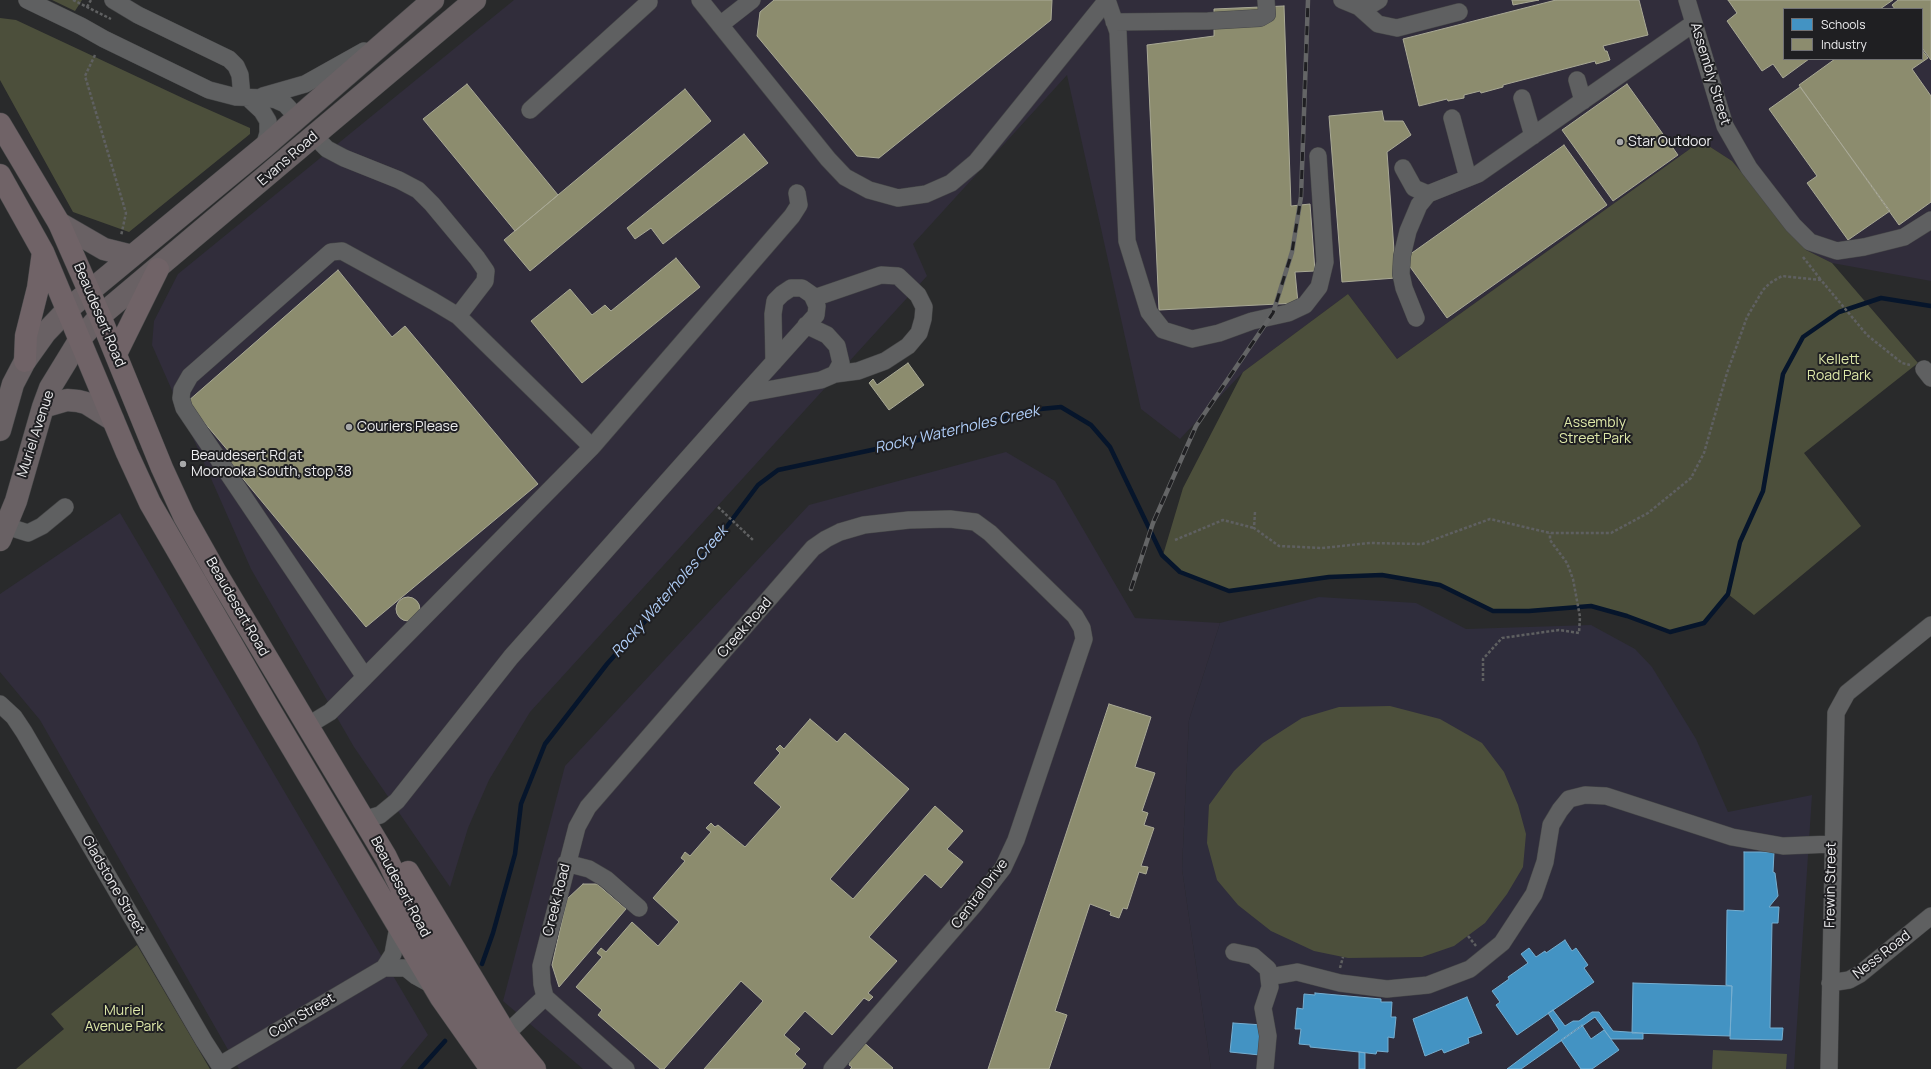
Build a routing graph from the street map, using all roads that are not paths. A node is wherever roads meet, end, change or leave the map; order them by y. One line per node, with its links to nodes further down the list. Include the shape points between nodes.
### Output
1 (27, 0): 20 (street, via 209,90)
2 (113, 0): 12 (street)
3 (433, 0): 18 (main road, Evans Road)
4 (475, 0): 27 (main road, Evans Road)
5 (700, 0): 17 (street)
6 (752, 0): 17 (street)
7 (1266, 0): 15 (street, via 1267,14 1260,18)
8 (1342, 0): 13 (street)
9 (1378, 0): 13 (street, via 1369,6)
10 (1687, 0): 16 (street, Assembly Street)
11 (649, 2): 23 (street)
12 (136, 6): 20 (street, via 233,62)
13 (1359, 7): 14 (street, via 1378,24 1397,28)
14 (1459, 12)
15 (1114, 22): 17 (street, via 1107,0 976,162 951,183 926,194 898,198 869,190 845,177); 30 (street, via 1118,32 1127,241 1149,312 1163,330 1192,339 1288,313 1305,305 1318,286 1325,262)
16 (1694, 23): 22 (street); 36 (street, Assembly Street, via 1725,126 1749,168 1792,225 1810,242 1837,250 1864,247 1904,237)
17 (720, 25)
18 (397, 30): 20 (street, via 312,81 293,89); 24 (main road, Evans Road)
19 (1577, 80): 22 (street)
20 (249, 97): 24 (street, via 280,102); 29 (street, via 268,121)
21 (1522, 98): 28 (street)
22 (1583, 101): 28 (street)
23 (530, 110)
24 (297, 117): 27 (main road); 29 (main road, Evans Road)
25 (1452, 118): 33 (street)
26 (0, 124): 37 (highway, Beaudesert Road)
27 (314, 136): 40 (main road, Evans Road); 45 (street, via 327,149 344,158 418,190 477,258 486,271 485,282)
28 (1533, 136): 33 (street, via 1478,174)
29 (264, 147): 38 (main road, Evans Road)
30 (1318, 156)
31 (1403, 168): 35 (street, via 1414,188)
32 (0, 175): 39 (highway, Beaudesert Road)
33 (1468, 178): 35 (street)
34 (797, 193): 58 (street, via 799,205 792,216)
35 (1428, 194): 46 (street, via 1419,205 1408,231 1402,256 1401,274 1404,288)
36 (1931, 220)
37 (59, 223): 38 (main road, via 104,249); 41 (highway, Beaudesert Road)
38 (126, 249): 41 (main road, Evans Road)
39 (43, 252): 43 (highway, Beaudesert Road); 50 (highway, via 38,288 26,336)
40 (158, 269): 44 (main road, Evans Road); 49 (highway)
41 (89, 290): 43 (main road); 44 (highway, Beaudesert Road)
42 (814, 298): 47 (street, via 817,306 816,315); 51 (street, via 802,288 791,288 776,301 773,314); 52 (street, via 882,275 898,276 918,295 924,307 919,333 908,346 885,361 858,371)
43 (68, 309): 48 (highway, Beaudesert Road); 50 (main road, via 45,333)
44 (100, 316): 48 (main road, Muriel Avenue); 49 (highway, Beaudesert Road)
45 (458, 316): 58 (street); 63 (street, via 352,256 342,251 331,252 190,376 182,390 184,408)
46 (1416, 318)
47 (806, 326): 51 (street); 52 (street, via 827,335 837,346 841,363)
48 (80, 339): 55 (main road, Muriel Avenue, via 61,368); 56 (highway, Beaudesert Road)
49 (116, 354): 65 (highway, Beaudesert Road, via 184,516)
50 (25, 361): 54 (main road)
51 (774, 362): 53 (street)
52 (835, 374): 53 (street, via 821,380)
53 (745, 394): 66 (street, via 511,657 397,801 380,815)
54 (3, 404): 57 (main road)
55 (43, 406): 56 (main road, via 67,400 78,401 86,403); 60 (main road, Muriel Avenue, via 16,501)
56 (113, 420): 72 (highway, Beaudesert Road, via 150,503)
57 (0, 430)
58 (592, 447): 63 (street)
59 (65, 507): 60 (street, via 34,531)
60 (2, 530)
61 (1931, 625): 67 (street, Frewin Street, via 1847,693 1836,713)
62 (1084, 639): 69 (street, Creek Road, via 1082,628 1075,616 990,533 975,522 950,519 909,520 864,525 840,532 813,548 588,807 577,827); 85 (street, Central Drive, via 1016,840 1003,868 975,904)
63 (365, 676): 65 (street, via 330,712)
64 (0, 704): 80 (street, Gladstone Street, via 14,717 24,732)
65 (307, 726): 66 (highway, Beaudesert Road)
66 (363, 820): 68 (highway, Beaudesert Road)
67 (1832, 844): 75 (street, via 1783,846 1732,837 1606,796 1585,795 1569,799 1560,810 1552,825 1545,862 1534,894 1502,943 1470,969 1428,985 1388,989 1340,983 1297,972); 76 (street, Frewin Street)
68 (386, 857): 77 (highway, Beaudesert Road); 79 (highway, via 402,863)
69 (566, 863): 70 (street, via 589,869 606,879); 78 (street, Creek Road, via 541,966)
70 (639, 908)
71 (1931, 916): 76 (street, Ness Road, via 1860,974 1849,980)
72 (398, 927): 74 (street, via 393,954); 77 (highway, Beaudesert Road)
73 (1234, 952): 75 (street, via 1253,956 1268,969)
74 (384, 968): 77 (street, via 406,968 416,976); 80 (street, Coin Street)
75 (1269, 977): 86 (street, via 1270,987 1264,1008 1268,1036)
76 (1830, 983): 87 (street, Frewin Street)
77 (442, 987): 81 (highway, Beaudesert Road); 82 (highway, Beaudesert Road, via 489,1038)
78 (545, 997): 79 (street); 84 (street)
79 (506, 1034): 83 (highway)
80 (221, 1067)
81 (491, 1069)
82 (513, 1069)
83 (535, 1069)
84 (626, 1069)
85 (832, 1069)
86 (1266, 1069)
87 (1829, 1069)

